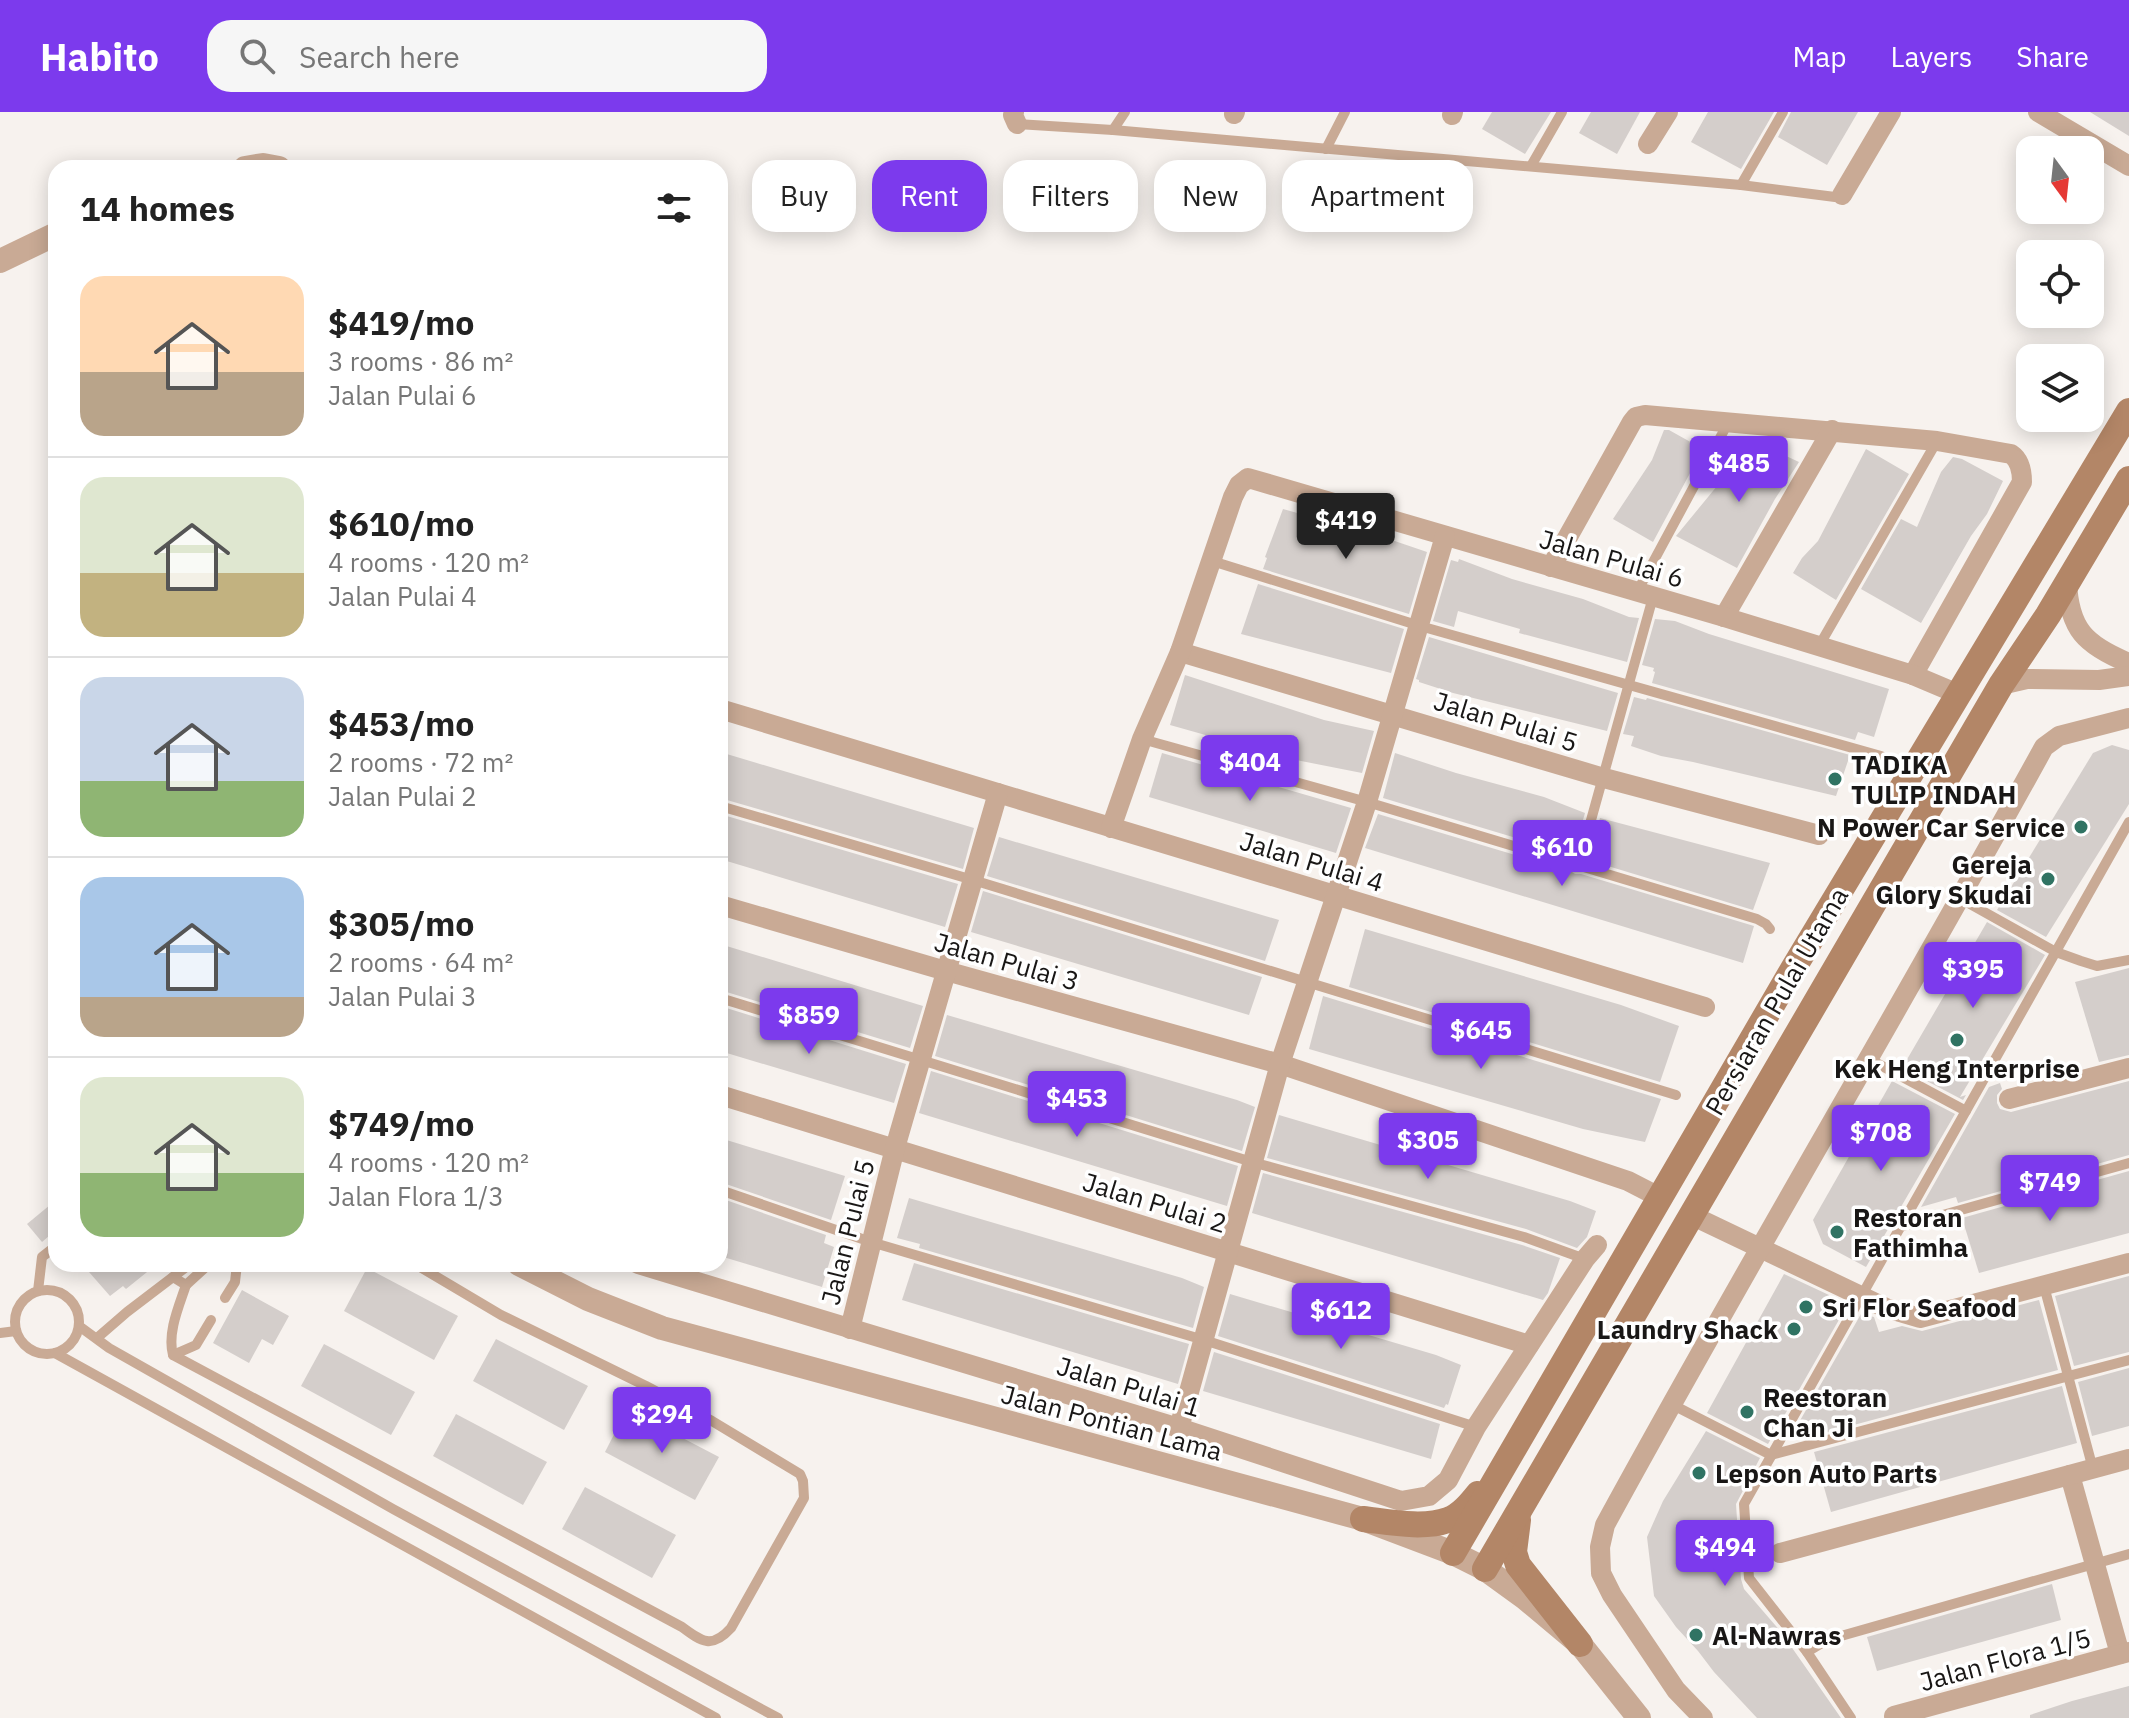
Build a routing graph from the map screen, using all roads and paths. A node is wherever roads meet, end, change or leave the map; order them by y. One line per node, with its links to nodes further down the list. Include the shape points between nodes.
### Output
1 (1125, 112): 9 (lane)
2 (1345, 112): 11 (lane)
3 (1562, 112): 12 (lane)
4 (1668, 112): 10 (street)
5 (1783, 112): 14 (lane)
6 (1891, 112): 15 (street)
7 (2038, 112): 13 (street)
8 (1015, 118): 9 (lane)
9 (1113, 130): 11 (lane)
10 (1648, 144)
11 (1326, 149): 12 (lane)
12 (1531, 166): 14 (lane)
13 (2129, 166)
14 (1741, 185): 15 (lane)
15 (1842, 195)
16 (48, 238): 17 (street)
17 (0, 261)
18 (2129, 411): 37 (main road, Persiaran Pulai Utama)
19 (1728, 423): 20 (street); 25 (street, via 1636,417); 27 (lane)
20 (1832, 430): 21 (street); 28 (street)
21 (1937, 441): 30 (lane); 33 (street, via 2011,454 2022,482)
22 (2129, 479): 26 (main road, Persiaran Pulai Utama)
23 (1445, 536): 24 (street, Jalan Pulai 6, via 1248,478 1233,497); 25 (street, Jalan Pulai 6); 29 (street)
24 (1212, 561): 29 (lane); 31 (street)
25 (1551, 567): 27 (street, Jalan Pulai 6)
26 (2067, 582): 32 (street, via 2071,615 2084,636); 35 (main road, Persiaran Pulai Utama)
27 (1645, 594): 28 (street, Jalan Pulai 6); 36 (lane)
28 (1724, 617): 30 (street, Jalan Pulai 6)
29 (1420, 626): 36 (lane); 39 (street)
30 (1819, 646): 33 (street, Jalan Pulai 6)
31 (1180, 652): 39 (street, Jalan Pulai 5); 41 (street)
32 (2129, 663)
33 (1913, 675): 37 (street, Jalan Pulai 6)
34 (2129, 676): 35 (street, via 2027,679)
35 (2001, 685): 75 (main road, Persiaran Pulai Utama)
36 (1629, 686): 42 (lane); 43 (lane)
37 (1958, 694): 74 (main road, Persiaran Pulai Utama)
38 (728, 711): 44 (street, Jalan Pulai 4)
39 (1392, 714): 43 (street, Jalan Pulai 5); 45 (street)
40 (2129, 718): 53 (street, via 2059,736 2044,747)
41 (1142, 739): 45 (lane); 48 (street)
42 (1881, 756)
43 (1604, 778): 49 (street, Jalan Pulai 5); 50 (lane)
44 (998, 793): 48 (street, Jalan Pulai 4); 51 (street, Jalan Pulai 5)
45 (1367, 802): 50 (lane); 52 (street)
46 (728, 808): 51 (lane)
47 (2129, 822): 56 (lane)
48 (1111, 828): 52 (street, Jalan Pulai 4)
49 (1819, 835)
50 (1578, 867): 55 (lane, via 1761,921)
51 (973, 880): 58 (street, Jalan Pulai 5); 59 (lane)
52 (1337, 895): 59 (street); 61 (street, Jalan Pulai 4)
53 (1961, 899): 56 (lane); 62 (street)
54 (728, 907): 58 (street, Jalan Pulai 3)
55 (1770, 929)
56 (2056, 952): 57 (lane, via 2097,966); 69 (lane)
57 (2129, 960)
58 (946, 971): 63 (street, Jalan Pulai 5); 64 (street, Jalan Pulai 3)
59 (1307, 984): 64 (street); 66 (lane)
60 (728, 1000): 63 (lane)
61 (1705, 1007)
62 (1869, 1059): 69 (lane); 78 (street)
63 (920, 1060): 70 (street, Jalan Pulai 5); 71 (lane)
64 (1280, 1064): 71 (street); 74 (street, Jalan Pulai 3, via 1628,1181)
65 (2129, 1068): 68 (street)
66 (1676, 1095)
67 (728, 1097): 70 (street, Jalan Pulai 2)
68 (2009, 1099)
69 (1966, 1111): 76 (lane)
70 (895, 1148): 77 (street, Jalan Pulai 5); 79 (street, Jalan Pulai 2)
71 (1252, 1162): 79 (street); 81 (lane)
72 (2129, 1163): 76 (lane)
73 (728, 1193): 77 (lane)
74 (1661, 1198): 75 (main road); 112 (main road, Persiaran Pulai Utama)
75 (1693, 1216): 78 (street); 115 (main road, Persiaran Pulai Utama)
76 (1900, 1227): 93 (lane)
77 (871, 1242): 97 (street, Jalan Pulai 5); 101 (lane)
78 (1761, 1248): 93 (street); 107 (street)
79 (1228, 1251): 101 (street); 102 (street, Jalan Pulai 2)
80 (48, 1252): 92 (lane, via 42,1257)
81 (1591, 1252): 102 (street, Jalan Pulai 1)
82 (2129, 1263): 91 (street)
83 (180, 1272): 89 (lane)
84 (200, 1272): 90 (lane)
85 (236, 1272): 94 (lane)
86 (428, 1272): 104 (lane, via 501,1315 712,1421 800,1474 804,1498 721,1639 709,1642 694,1636)
87 (535, 1272): 116 (street, Jalan Pontian Lama, via 662,1328)
88 (664, 1272): 97 (street, Jalan Pulai 1)
89 (173, 1277): 90 (lane); 100 (lane)
90 (186, 1285): 104 (lane, via 172,1335)
91 (2044, 1286): 93 (street, via 1920,1318); 106 (lane)
92 (38, 1291): 96 (lane, via 63,1295 78,1314); 98 (lane, via 19,1306)
93 (1861, 1296): 110 (lane)
94 (225, 1298)
95 (211, 1320): 104 (lane, via 196,1345)
96 (79, 1326): 100 (lane); 103 (lane, via 75,1338)
97 (850, 1329): 109 (street, Jalan Pulai 1)
98 (16, 1331): 99 (lane); 103 (lane, via 31,1350)
99 (0, 1333)
100 (97, 1338): 127 (lane, via 393,1509)
101 (1204, 1340): 108 (lane); 109 (street)
102 (1529, 1345): 108 (street, Jalan Pulai 1)
103 (55, 1353): 126 (lane)
104 (173, 1355)
105 (2129, 1360): 106 (lane)
106 (2068, 1376): 110 (lane); 113 (lane)
107 (1671, 1404): 110 (lane); 129 (street, via 1605,1525 1601,1573 1676,1690)
108 (1476, 1427): 109 (street, Jalan Pulai 1, via 1448,1480 1429,1496 1401,1501)
109 (1179, 1428)
110 (1771, 1455): 123 (lane, via 1744,1504 1749,1578)
111 (2129, 1459): 113 (street)
112 (1502, 1468): 116 (main road, via 1448,1520 1409,1525); 117 (main road, Persiaran Pulai Utama)
113 (2093, 1469): 114 (street)
114 (2070, 1475): 118 (street); 120 (street)
115 (1526, 1497): 121 (main road, Persiaran Pulai Utama); 122 (main road, via 1515,1534 1518,1565)
116 (1363, 1519): 117 (street, Jalan Pontian Lama)
117 (1453, 1553): 121 (street, Jalan Pontian Lama)
118 (1780, 1553)
119 (2129, 1554): 120 (lane)
120 (2094, 1563): 123 (lane, via 1827,1640); 124 (street)
121 (1485, 1569): 122 (street, Jalan Pontian Lama)
122 (1580, 1644): 128 (street, Jalan Pontian Lama)
123 (1807, 1652): 130 (lane)
124 (2124, 1653): 125 (street, Jalan Flora 1/5)
125 (1894, 1716)
126 (716, 1718)
127 (778, 1718)
128 (1639, 1718)
129 (1703, 1718)
130 (1851, 1718)

